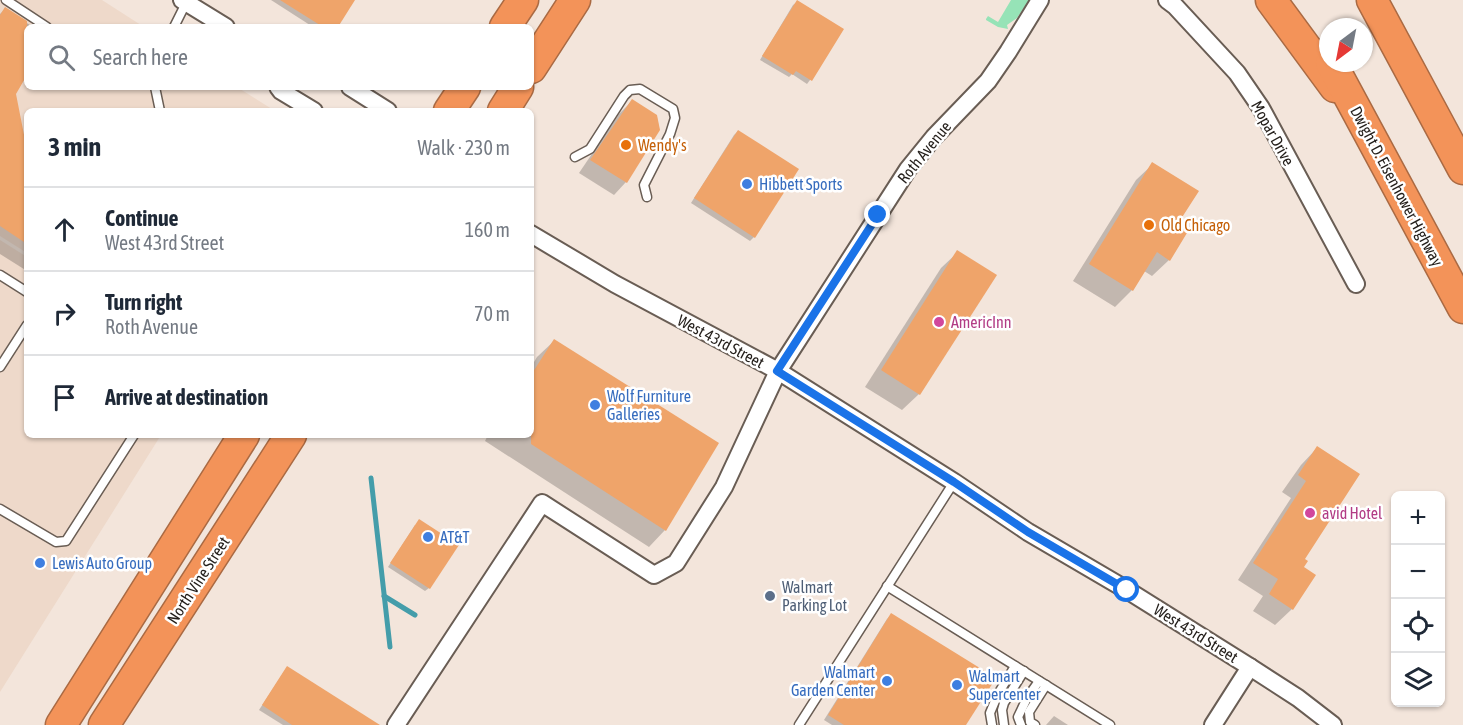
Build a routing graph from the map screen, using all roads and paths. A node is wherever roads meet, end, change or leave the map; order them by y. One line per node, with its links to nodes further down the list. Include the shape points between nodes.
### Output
1 (6, 0): 10 (lane)
2 (523, 0): 13 (highway)
3 (575, 0): 15 (highway)
4 (1040, 0): 38 (street, Roth Avenue, via 988,81 908,169)
5 (1167, 0): 33 (street, Mopar Drive, via 1238,73)
6 (1271, 0): 27 (highway)
7 (1297, 0): 14 (highway)
8 (1372, 0): 29 (highway)
9 (184, 1): 11 (lane); 12 (street)
10 (42, 24)
11 (175, 24)
12 (221, 24)
13 (507, 24)
14 (1319, 41)
15 (534, 63)
16 (1336, 72): 27 (highway, Dwight D. Eisenhower Highway)
17 (155, 90): 22 (lane)
18 (280, 90): 23 (street)
19 (355, 90): 24 (street)
20 (463, 90): 25 (highway)
21 (516, 90): 26 (highway)
22 (159, 108)
23 (309, 108)
24 (383, 108)
25 (451, 108)
26 (505, 108)
27 (1366, 128): 35 (highway, Dwight D. Eisenhower Highway)
28 (575, 157): 30 (lane, via 590,149 624,96 630,90 640,89 673,109 675,118 644,185)
29 (1463, 169)
30 (647, 196)
31 (534, 236): 38 (street, West 43rd Street)
32 (0, 275): 34 (lane)
33 (1356, 284)
34 (24, 290)
35 (1463, 308)
36 (24, 330): 37 (lane)
37 (0, 367)
38 (777, 371): 42 (street, West 43rd Street); 51 (street, Roth Avenue, via 724,487 676,563 654,575 542,503)
39 (132, 438): 43 (lane, via 66,541 56,542)
40 (242, 438): 49 (highway)
41 (289, 438): 50 (highway, North Vine Street)
42 (954, 482): 44 (lane); 46 (street, West 43rd Street, via 1028,532)
43 (0, 509)
44 (887, 586): 45 (lane); 52 (lane)
45 (1015, 666): 47 (lane); 53 (lane, via 990,713)
46 (1250, 667): 58 (street); 59 (street, West 43rd Street)
47 (1024, 671): 48 (lane); 54 (lane, via 1004,703)
48 (1042, 683): 55 (lane, via 1027,698 1018,717); 56 (lane, via 1029,712 1030,722); 57 (lane)
49 (61, 725)
50 (104, 725)
51 (396, 725)
52 (799, 725)
53 (992, 725)
54 (1004, 725)
55 (1021, 725)
56 (1035, 725)
57 (1110, 725)
58 (1213, 725)
59 (1333, 725)

